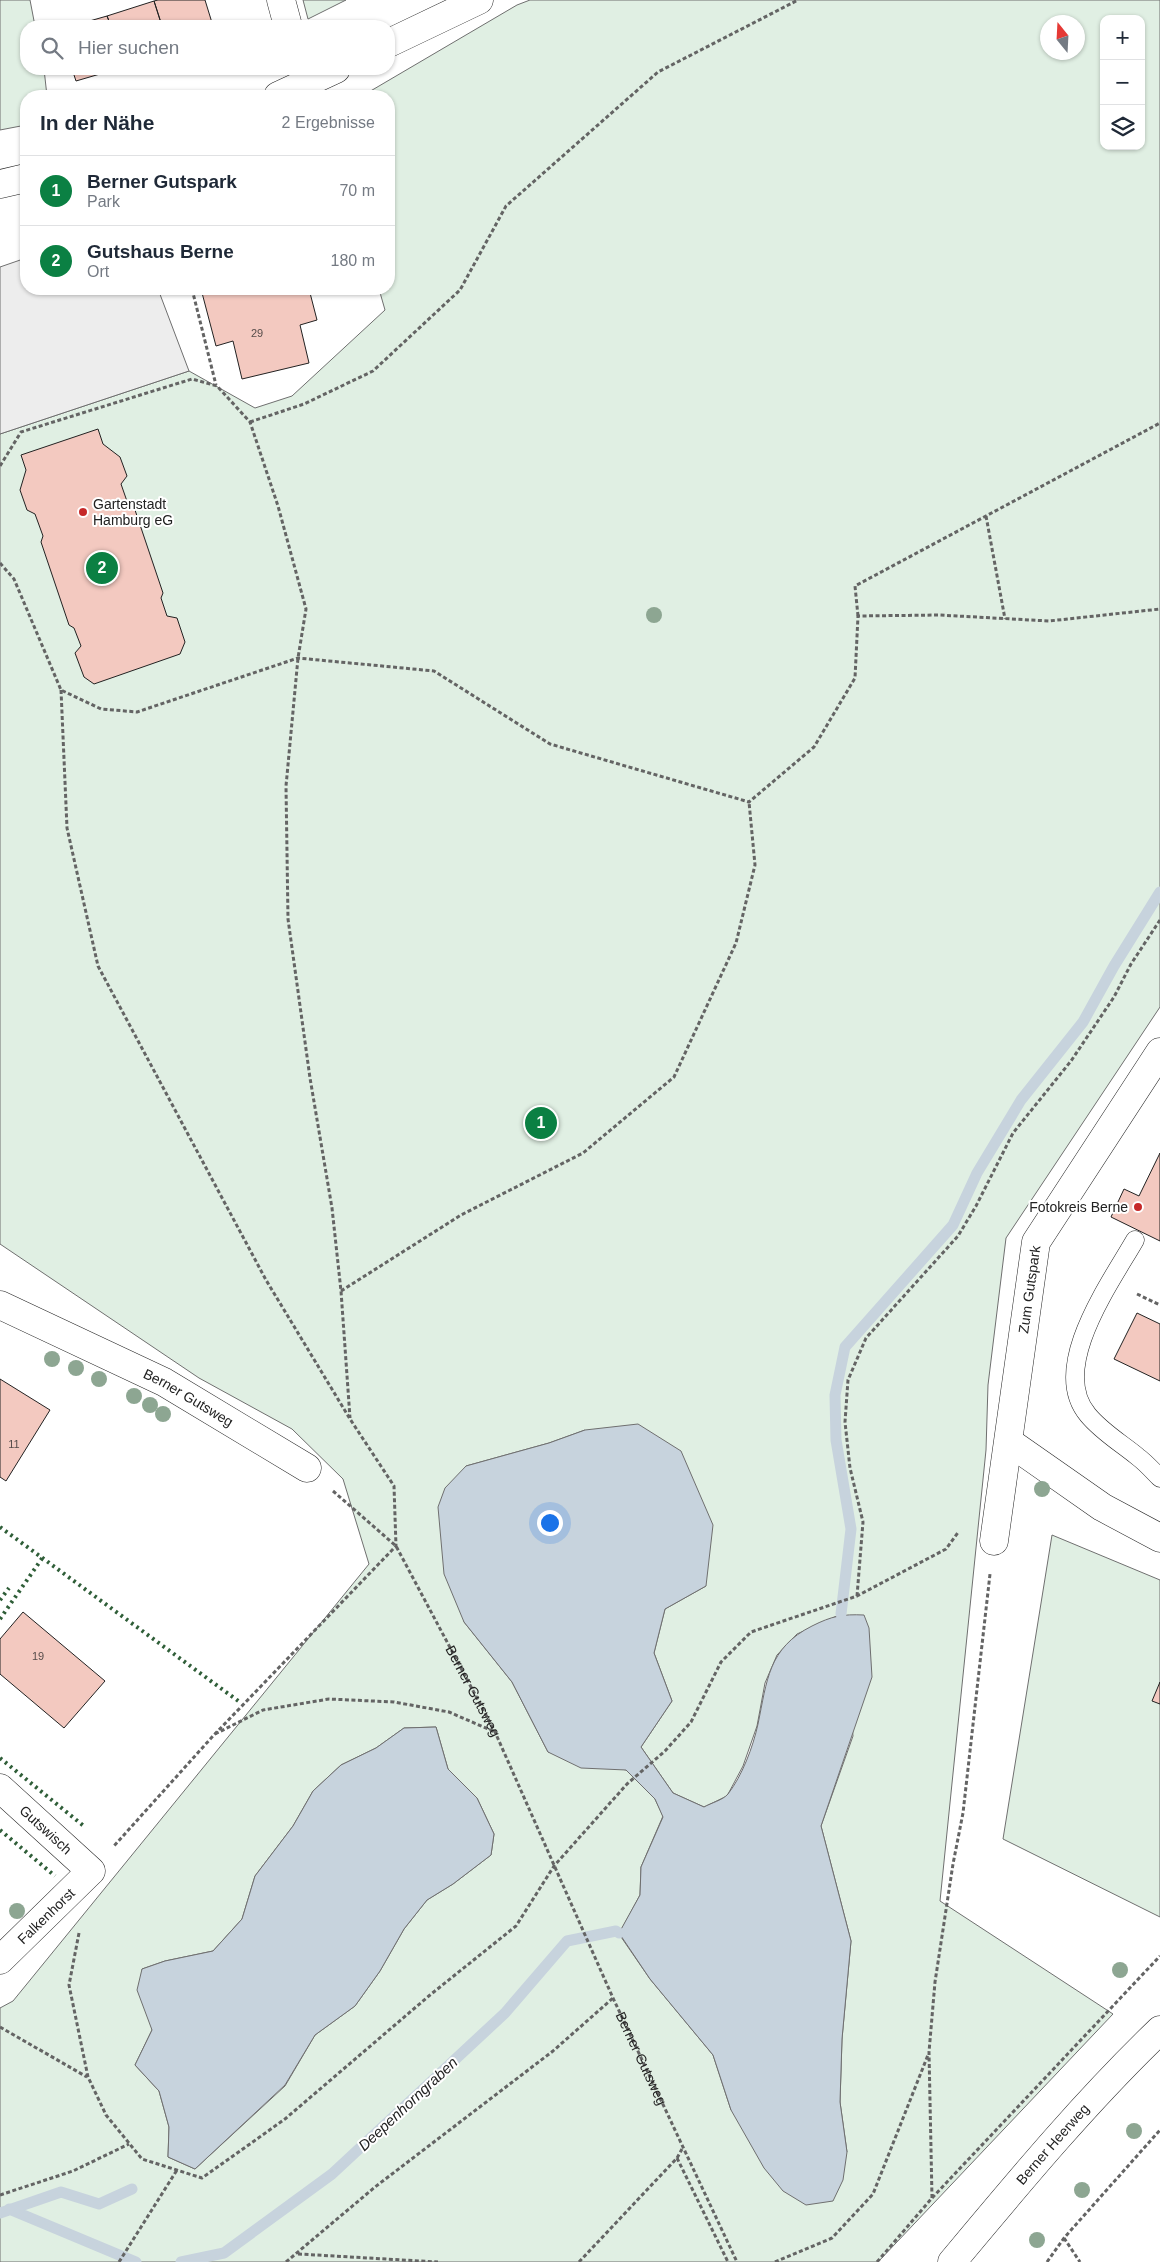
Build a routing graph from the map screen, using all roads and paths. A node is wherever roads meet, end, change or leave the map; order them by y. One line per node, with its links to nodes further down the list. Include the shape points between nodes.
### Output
1 (281, 0): 4 (street)
2 (479, 0): 5 (street)
3 (798, 0): 12 (path, via 658,72 506,206 460,290 373,372 304,404)
4 (286, 20)
5 (395, 40)
6 (301, 77): 7 (street)
7 (285, 90)
8 (20, 179): 9 (street)
9 (0, 184)
10 (193, 295): 11 (path)
11 (216, 386): 12 (path); 14 (path, via 192,379 21,432)
12 (250, 422): 20 (path, via 278,506 306,610)
13 (1160, 423): 15 (path)
14 (0, 466)
15 (986, 516): 18 (path, via 855,586); 19 (path)
16 (0, 563): 21 (path, via 14,579)
17 (1160, 609): 19 (path, via 1049,621)
18 (858, 616): 19 (path, via 939,615); 22 (path, via 855,678 814,747)
19 (1005, 619)
20 (298, 658): 21 (path, via 137,712 101,709); 22 (path, via 434,671 550,744); 26 (path, via 286,786 288,919 332,1208)
21 (61, 690): 28 (path, via 67,828 98,966 266,1280)
22 (749, 802): 26 (path, via 755,865 736,943 674,1077 583,1153 461,1215)
23 (1160, 920): 36 (path, via 1071,1060 1013,1133 958,1236 866,1338 848,1380 844,1422 850,1468 863,1522)
24 (1160, 1052): 29 (street, Zum Gutspark, via 1036,1242)
25 (1135, 1240): 31 (lane, via 1084,1334 1074,1370 1078,1397 1086,1413)
26 (341, 1291): 28 (path)
27 (0, 1305): 30 (street, Berner Gutsweg, via 164,1382)
28 (350, 1419): 35 (path, via 394,1486)
29 (1009, 1442): 33 (street, via 1102,1507); 34 (street, Zum Gutspark)
30 (307, 1468): 35 (path, Berner Gutsweg)
31 (1160, 1478)
32 (964, 1526): 36 (path, via 946,1549)
33 (1160, 1538)
34 (994, 1541): 48 (path, via 963,1813 935,1982)
35 (396, 1546): 37 (path, Berner Gutsweg); 38 (path)
36 (857, 1596): 40 (path, via 751,1632 721,1662 691,1722 665,1751 627,1784)
37 (495, 1732): 38 (path, via 449,1712 394,1702 329,1699 263,1710); 40 (path, Berner Gutsweg)
38 (212, 1736): 41 (path)
39 (0, 1788): 41 (street, Gutswisch)
40 (554, 1866): 45 (path, Berner Gutsweg); 54 (path, via 516,1926 286,2119 202,2178)
41 (92, 1871): 44 (street, Falkenhorst)
42 (80, 1928): 49 (path, via 69,1985)
43 (1160, 1956): 56 (path)
44 (0, 1960)
45 (613, 1998): 52 (path, Berner Gutsweg); 58 (path, via 553,2051 375,2187)
46 (0, 2027): 49 (path)
47 (1160, 2030): 67 (street, Berner Heerweg, via 1030,2169)
48 (929, 2052): 56 (path); 65 (path, via 873,2194 832,2238)
49 (88, 2077): 51 (path, via 106,2115)
50 (1160, 2130): 57 (path)
51 (130, 2144): 54 (path, via 142,2159); 55 (path, via 72,2171)
52 (682, 2149): 53 (path); 64 (path, Berner Gutsweg)
53 (677, 2158): 62 (path); 63 (path)
54 (177, 2170): 59 (path)
55 (0, 2195)
56 (932, 2198): 66 (path)
57 (1064, 2238): 68 (path); 69 (path)
58 (298, 2254): 60 (path); 61 (path)
59 (119, 2262)
60 (286, 2262)
61 (438, 2262)
62 (579, 2262)
63 (728, 2262)
64 (737, 2262)
65 (775, 2262)
66 (878, 2262)
67 (952, 2262)
68 (1047, 2262)
69 (1080, 2262)

